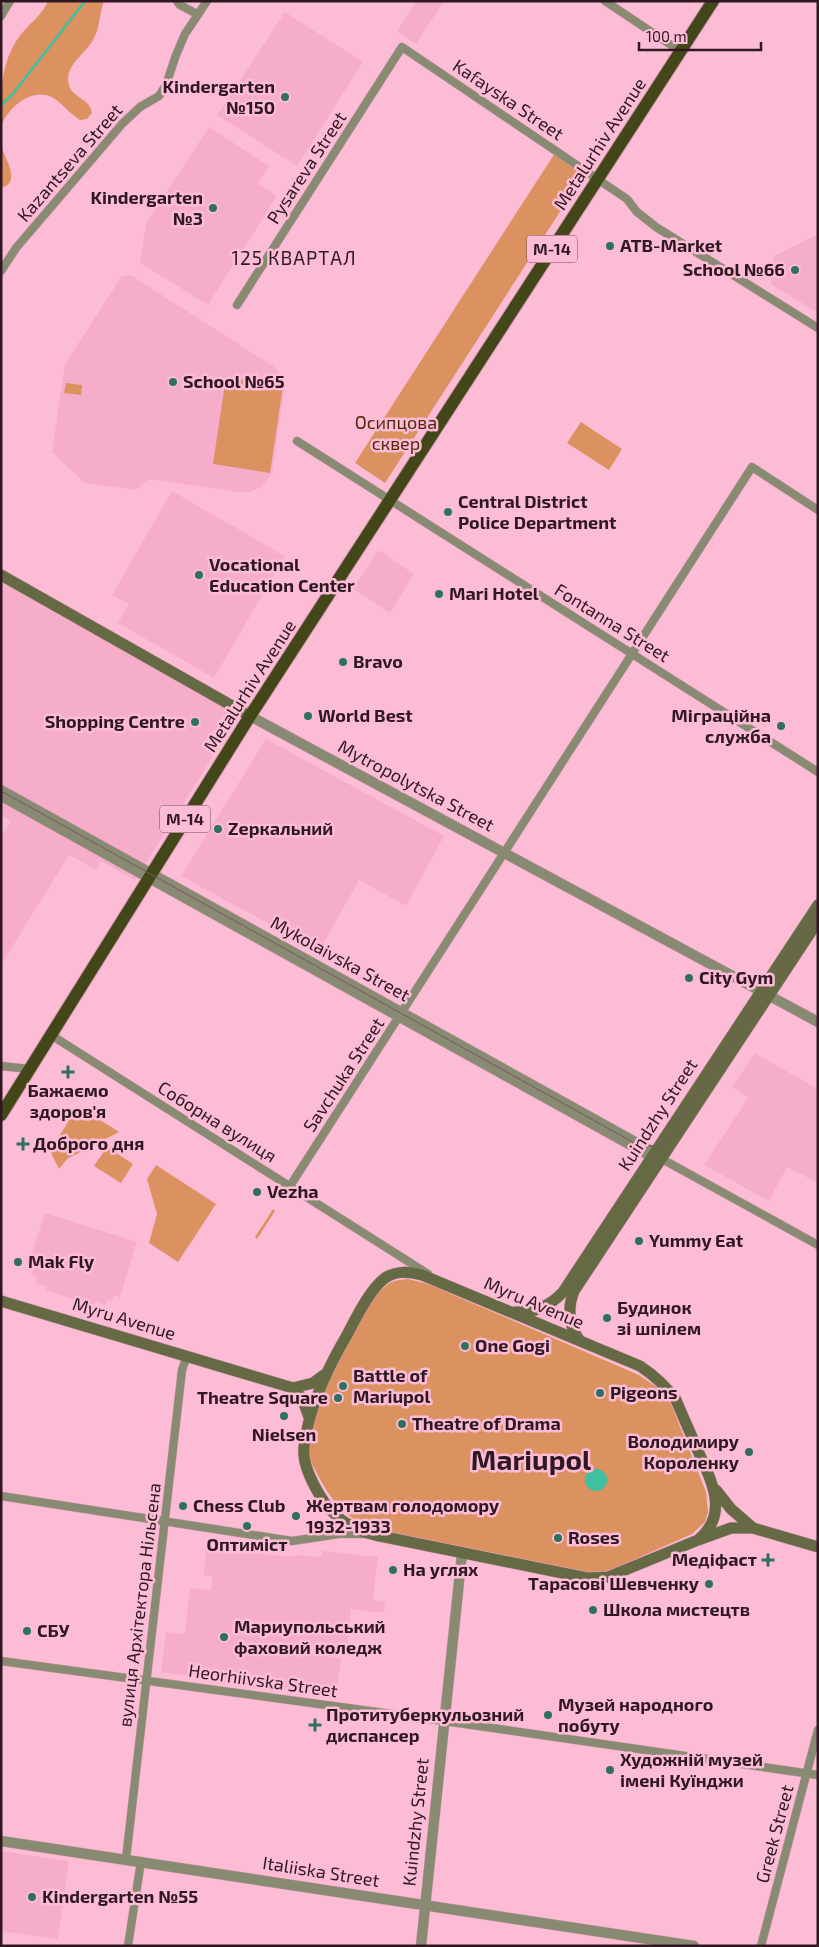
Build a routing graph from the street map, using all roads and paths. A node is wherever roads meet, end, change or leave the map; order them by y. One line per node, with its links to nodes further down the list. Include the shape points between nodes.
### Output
1 (10, 1): 7 (street)
2 (177, 1): 6 (street)
3 (207, 1): 6 (street, Kazantseva Street)
4 (605, 1): 9 (street)
5 (713, 1): 9 (highway, Metalurhiv Avenue / М-14)
6 (197, 14): 11 (street, Kazantseva Street, via 159,96 140,107 122,124 16,248)
7 (1, 16)
8 (402, 47): 10 (street, Kafayska Street); 12 (street, Pysareva Street)
9 (680, 51): 10 (highway, Metalurhiv Avenue / М-14)
10 (598, 179): 13 (street, Kafayska Street, via 627,199 637,212 656,226); 15 (highway, Metalurhiv Avenue / М-14)
11 (1, 271)
12 (237, 305)
13 (818, 328)
14 (297, 441): 15 (street, Fontanna Street)
15 (390, 500): 18 (street, Fontanna Street); 19 (highway, Metalurhiv Avenue / М-14)
16 (818, 510): 18 (street, Savchuka Street, via 752,467)
17 (1, 575): 19 (main road, Mytropolytska Street)
18 (632, 654): 20 (street, Fontanna Street); 24 (street, Savchuka Street)
19 (250, 716): 24 (street, Mytropolytska Street); 25 (highway, Metalurhiv Avenue / М-14)
20 (818, 772)
21 (1, 788): 23 (street, Mykolaivska Street)
22 (1, 797): 23 (street, Mykolaivska Street)
23 (48, 819): 25 (street, Mykolaivska Street)
24 (504, 853): 28 (street, Mytropolytska Street); 29 (street, Savchuka Street)
25 (150, 876): 29 (street, Mykolaivska Street); 31 (highway, Metalurhiv Avenue / М-14)
26 (818, 905): 28 (main road, Kuindzhy Street)
27 (818, 922): 28 (main road, Kuindzhy Street)
28 (765, 994): 30 (street, Mytropolytska Street); 35 (main road, Kuindzhy Street)
29 (401, 1014): 35 (street, Mykolaivska Street); 36 (street, Savchuka Street)
30 (818, 1022)
31 (51, 1035): 33 (highway, Metalurhiv Avenue / М-14); 36 (street, Соборна вулиця)
32 (1, 1066): 33 (street)
33 (30, 1069): 34 (highway, Metalurhiv Avenue / М-14)
34 (1, 1115)
35 (656, 1156): 37 (street, Mykolaivska Street); 40 (main road, Kuindzhy Street, via 559,1297 536,1310); 41 (main road, Kuindzhy Street, via 574,1291 569,1316)
36 (290, 1186): 38 (street, Соборна вулиця)
37 (818, 1245)
38 (443, 1283): 40 (main road, Myru Avenue); 43 (main road, Myru Avenue, via 404,1272 384,1279 365,1304)
39 (1, 1301): 42 (main road, Myru Avenue)
40 (506, 1310): 41 (main road, Myru Avenue)
41 (580, 1341): 46 (main road, Myru Avenue, via 640,1366 669,1390)
42 (187, 1356): 44 (main road, Myru Avenue); 48 (street, вулиця Архітектора Нільсена, via 182,1370)
43 (325, 1374): 44 (main road, via 313,1383); 45 (main road, Myru Avenue)
44 (293, 1388): 45 (main road, via 306,1404)
45 (309, 1419): 50 (main road, Myru Avenue, via 304,1455 317,1491 343,1522)
46 (714, 1486): 49 (main road, Myru Avenue, via 731,1509); 51 (main road, Myru Avenue, via 714,1516 708,1530)
47 (1, 1496): 48 (street)
48 (165, 1521): 50 (street, via 292,1541 339,1534); 55 (street, вулиця Архітектора Нільсена)
49 (753, 1528): 51 (main road, Myru Avenue, via 731,1528); 52 (main road, Myru Avenue)
50 (375, 1535): 53 (main road, Myru Avenue)
51 (698, 1540): 53 (main road, Myru Avenue, via 608,1577 598,1578)
52 (818, 1547)
53 (462, 1553): 56 (street, Kuindzhy Street)
54 (1, 1661): 55 (street, Heorhiivska Street)
55 (146, 1680): 56 (street, Heorhiivska Street); 61 (street, вулиця Архітектора Нільсена)
56 (444, 1720): 58 (street, Heorhiivska Street); 63 (street, Kuindzhy Street)
57 (818, 1730): 58 (street, Greek Street)
58 (806, 1773): 59 (street, Heorhiivska Street); 67 (street, Greek Street)
59 (818, 1775)
60 (1, 1840): 61 (street, Italiiska Street)
61 (126, 1859): 62 (street, Italiiska Street)
62 (141, 1861): 63 (street, Italiiska Street); 64 (street)
63 (425, 1904): 65 (street, Kuindzhy Street); 66 (street, Italiiska Street)
64 (128, 1946)
65 (421, 1946)
66 (694, 1946)
67 (761, 1946)

